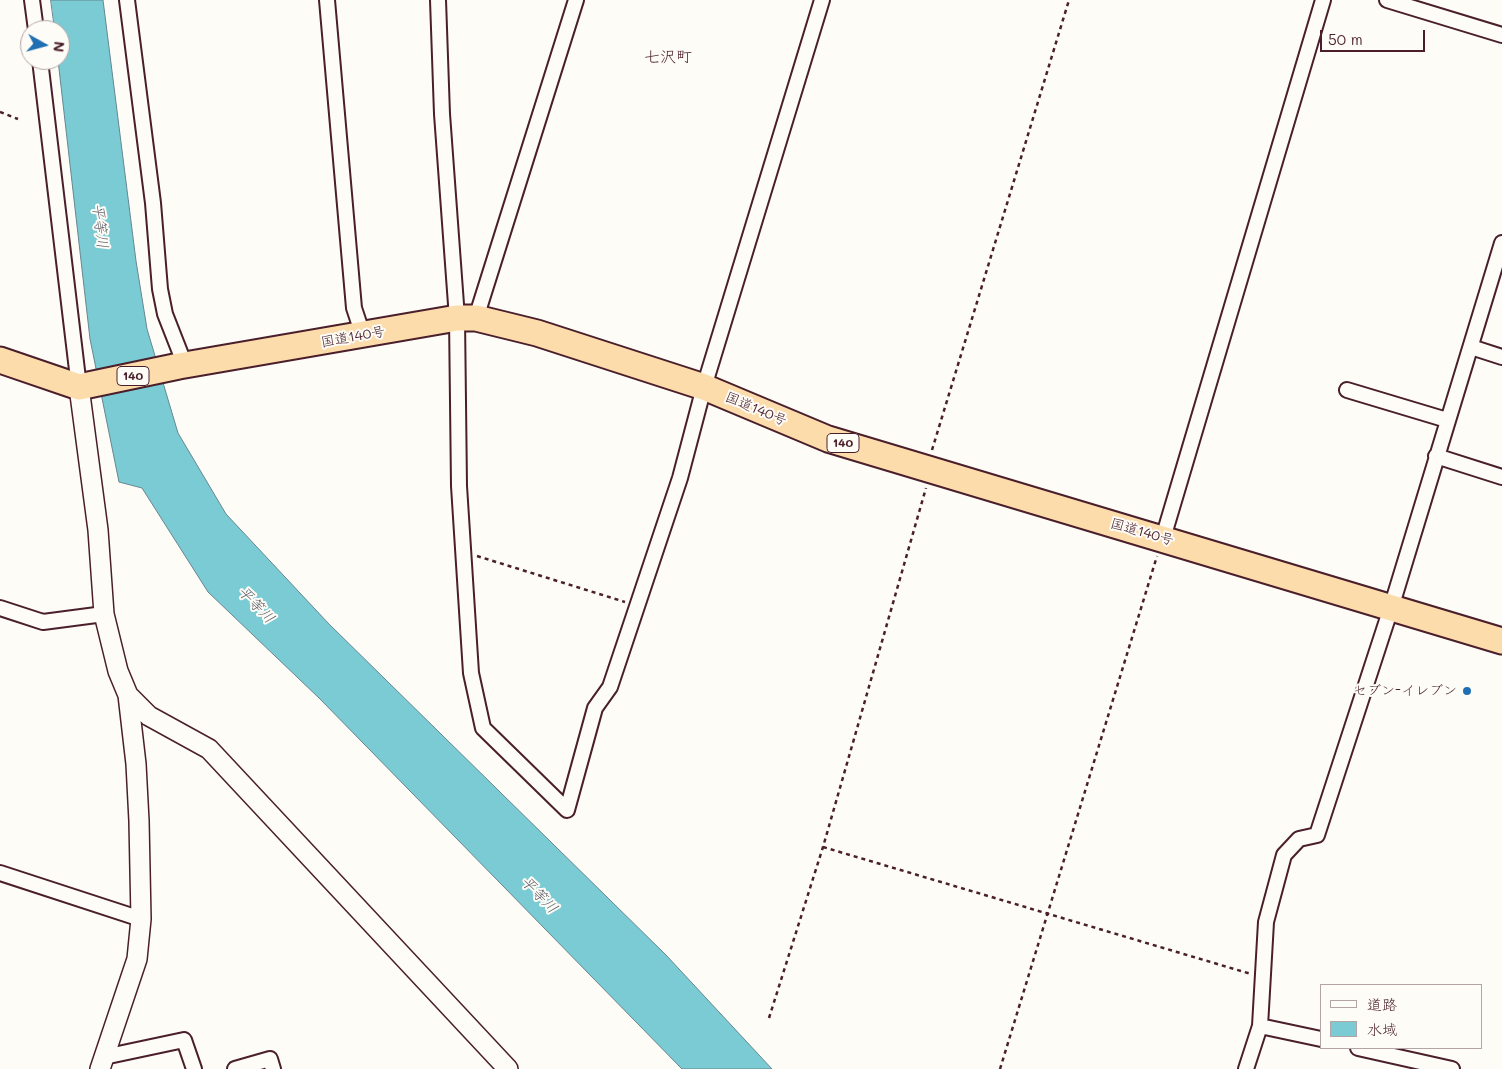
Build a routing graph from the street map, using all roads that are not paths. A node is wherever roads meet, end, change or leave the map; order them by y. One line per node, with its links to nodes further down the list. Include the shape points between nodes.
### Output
1 (32, 0): 9 (street)
2 (127, 0): 18 (street, via 153,203 160,289)
3 (327, 0): 14 (street, via 354,308)
4 (438, 0): 13 (street, via 442,114)
5 (576, 0): 13 (street)
6 (822, 0): 20 (street)
7 (1323, 0): 25 (street)
8 (1387, 0): 10 (street)
9 (35, 20)
10 (1502, 35)
11 (41, 70): 19 (street)
12 (1502, 243): 15 (street)
13 (467, 318): 14 (highway, 国道140号 / 140); 20 (highway, 国道140号 / 140, via 537,333); 20 (street, via 459,486 472,673 483,728 567,810 595,708 610,687 680,478)
14 (363, 335): 18 (highway, 国道140号 / 140)
15 (1471, 347): 16 (street); 22 (street)
16 (1502, 357)
17 (0, 360): 19 (highway)
18 (182, 366): 19 (highway, 国道140号 / 140)
19 (83, 386): 28 (street)
20 (704, 387): 25 (highway, 国道140号 / 140, via 828,439)
21 (1347, 390): 22 (street)
22 (1447, 420): 23 (street)
23 (1436, 456): 24 (street); 27 (street)
24 (1502, 477)
25 (1163, 538): 27 (highway, 国道140号 / 140)
26 (0, 608): 28 (street, via 43,622)
27 (1391, 608): 29 (highway, 国道140号 / 140); 33 (street, via 1317,835 1299,839 1284,855 1266,922)
28 (104, 614): 30 (street, via 118,672)
29 (1502, 642)
30 (128, 695): 32 (street, via 136,764); 40 (street, via 149,716 208,749)
31 (0, 873): 32 (street)
32 (141, 919): 36 (street, via 137,959)
33 (1260, 1026): 34 (street); 41 (street)
34 (1320, 1039)
35 (1362, 1049): 42 (street)
36 (102, 1063): 37 (street, via 184,1040)
37 (194, 1069)
38 (235, 1069): 39 (street, via 270,1059)
39 (273, 1069)
40 (508, 1069)
41 (1246, 1069)
42 (1452, 1069)

